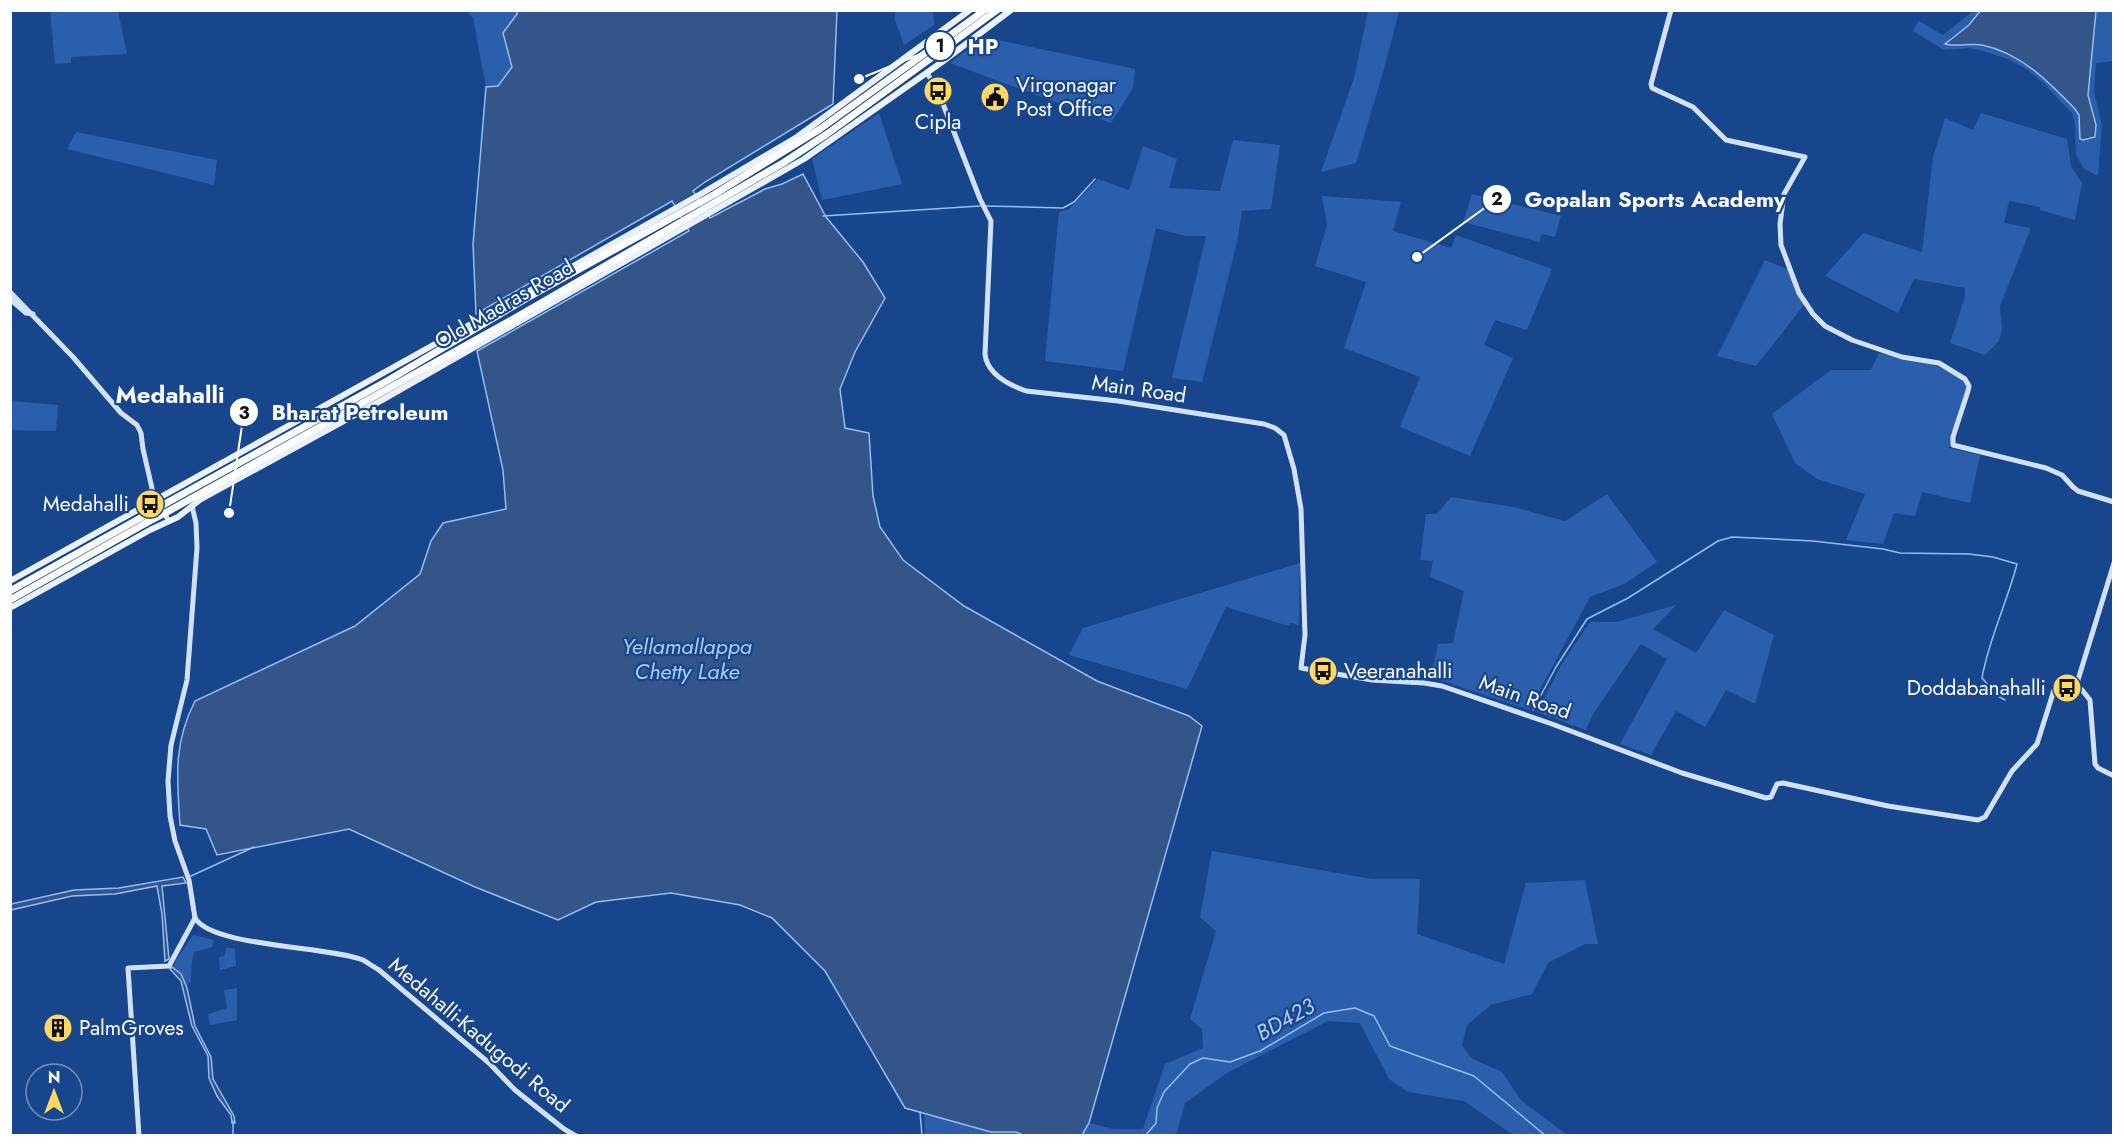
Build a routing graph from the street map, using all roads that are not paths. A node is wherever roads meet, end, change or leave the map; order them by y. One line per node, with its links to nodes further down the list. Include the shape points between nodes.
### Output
1 (970, 10): 7 (main road)
2 (985, 10): 7 (highway, Old Madras Road, via 820,129)
3 (997, 10): 7 (highway, Old Madras Road, via 827,134 783,163)
4 (1011, 10): 6 (main road)
5 (1671, 10): 14 (street, via 1652,88 1693,107 1726,140 1805,157 1784,194 1780,245 1799,293 1818,320 1852,340 1902,357 1939,363 1965,379 1969,386 1953,445 2046,468 2062,475 2078,491)
6 (927, 73): 7 (main road, via 804,159); 26 (street, Main Road, via 939,91 992,221 985,354 988,366 1014,387 1026,391 1264,424 1284,435 1301,510 1305,635 1301,668 1442,686 1682,773 1766,798 1771,797 1777,784 1783,783 1888,806 1978,820 1985,817 2012,771 2037,744 2054,690)
7 (704, 204): 8 (highway, Old Madras Road); 8 (main road)
8 (678, 219): 12 (highway, Old Madras Road); 13 (main road, via 470,325); 23 (highway, Old Madras Road, bridge)
9 (10, 292): 11 (street)
10 (10, 299): 11 (street)
11 (33, 314): 13 (street, via 121,413 137,424)
12 (511, 323): 15 (main road); 24 (highway, Old Madras Road, bridge)
13 (154, 501): 16 (main road); 18 (main road)
14 (2114, 502)
15 (192, 506): 17 (main road); 19 (street)
16 (143, 508): 20 (main road); 22 (main road)
17 (178, 517): 18 (main road); 19 (street)
18 (166, 523): 20 (main road)
19 (196, 524): 28 (street, via 187,680 169,760 170,816 189,880)
20 (154, 528): 25 (main road)
21 (2114, 563): 26 (street, via 2077,683)
22 (10, 581)
23 (10, 591)
24 (10, 600)
25 (10, 608)
26 (2072, 687): 27 (street, via 2082,690 2090,700 2095,764)
27 (2114, 776)
28 (195, 918): 29 (street, via 169,966 128,968); 30 (street, Medahalli-Kadugodi Road, via 210,931 229,937 362,960 489,1063 515,1090)
29 (139, 1136)
30 (576, 1136)

